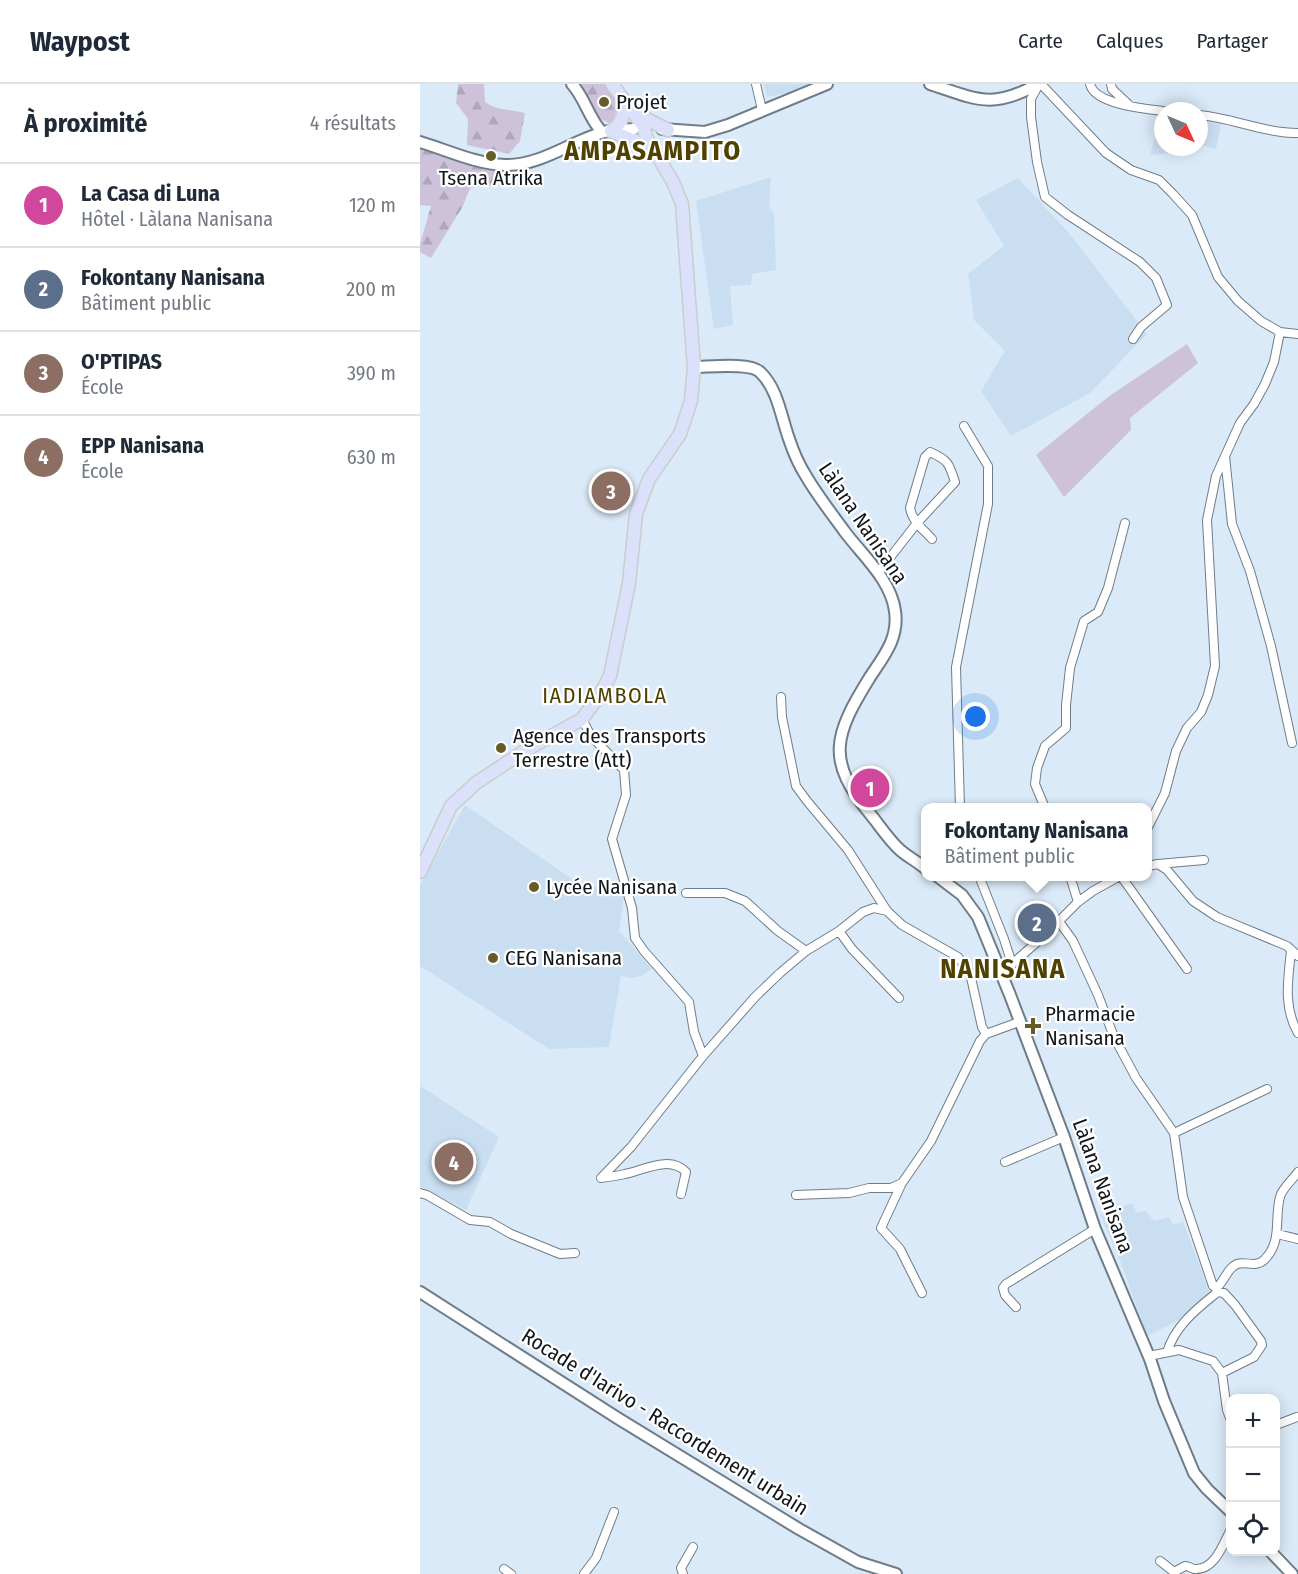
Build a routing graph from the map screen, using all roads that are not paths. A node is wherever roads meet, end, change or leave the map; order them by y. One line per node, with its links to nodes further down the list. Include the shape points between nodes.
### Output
1 (572, 84): 16 (street, via 596,126)
2 (612, 84): 9 (main road)
3 (756, 84): 11 (street)
4 (827, 84): 11 (street)
5 (930, 84): 6 (street, via 980,100 1001,99)
6 (1039, 84): 20 (street, via 1106,153 1131,170 1159,180 1173,194 1192,215 1218,277 1238,301); 22 (street, via 1031,99 1031,117 1046,197 1140,262 1156,278 1167,305)
7 (1090, 84): 10 (street, via 1096,95)
8 (1111, 84): 10 (street)
9 (623, 100): 14 (main road); 15 (main road, via 644,118); 16 (main road, via 623,120)
10 (1131, 106): 12 (street)
11 (762, 110): 15 (street, via 705,132)
12 (1154, 110)
13 (1208, 116): 17 (street)
14 (639, 130): 15 (street); 16 (street); 19 (main road)
15 (668, 130): 19 (main road, via 656,137 654,143)
16 (607, 132): 18 (street, via 529,161 505,165); 19 (main road, via 635,141)
17 (1298, 133)
18 (420, 142)
19 (659, 160): 23 (main road, via 682,204)
20 (1280, 332): 21 (street); 25 (street, via 1265,384)
21 (1298, 334)
22 (1133, 339)
23 (694, 366): 29 (street, Làlana Nanisana, via 748,367 760,371 778,402 806,475); 31 (main road, via 691,401 680,434 649,479 636,514 629,583 610,676)
24 (964, 426): 33 (street, via 988,466 988,504 956,667)
25 (1224, 455): 32 (street, via 1232,524 1259,603); 35 (street, via 1207,520 1215,666 1201,712 1187,728 1176,751 1165,793)
26 (917, 523): 26 (street, via 955,482 945,459 930,452 925,457 910,508); 28 (street); 29 (street)
27 (1125, 524): 34 (street, via 1108,588 1098,612 1084,621 1070,668 1066,728 1045,746 1037,768 1035,784)
28 (932, 538)
29 (878, 573): 38 (street, Làlana Nanisana, via 895,610 894,640 844,725 840,764 857,799 900,850)
30 (781, 697): 48 (street, via 796,786 849,850)
31 (582, 719): 40 (main road, via 526,750 451,806); 61 (street, via 591,736 624,770 626,795 612,839 632,908 635,938 689,1002)
32 (1292, 743)
33 (960, 803)
34 (1043, 803)
35 (1152, 819)
36 (1204, 860): 37 (street)
37 (1158, 864): 39 (street); 52 (street, via 1194,901 1217,917)
38 (921, 865)
39 (1152, 865)
40 (420, 873)
41 (944, 881): 56 (street, Làlana Nanisana, via 962,895 978,917)
42 (981, 881): 54 (street)
43 (1072, 881): 47 (street)
44 (1112, 881): 47 (street)
45 (1125, 881): 55 (street)
46 (686, 893): 51 (street, via 725,893 745,901)
47 (1078, 902): 49 (street)
48 (887, 911): 50 (street, via 874,908 863,912); 59 (street, via 902,925 958,957 970,973)
49 (1058, 920): 54 (street); 63 (street, via 1073,941 1114,1037)
50 (839, 931): 51 (street); 57 (street)
51 (806, 951): 61 (street, via 755,997)
52 (1291, 951): 53 (street); 60 (street, via 1286,997)
53 (1298, 956)
54 (1012, 964): 56 (street)
55 (1187, 969)
56 (1003, 977): 58 (street, Làlana Nanisana)
57 (899, 998)
58 (1019, 1022): 59 (street); 64 (street, Làlana Nanisana)
59 (986, 1034): 67 (street, via 931,1141)
60 (1298, 1034)
61 (703, 1056): 69 (street, via 631,1147 601,1178 668,1164 686,1172)
62 (1267, 1089): 63 (street)
63 (1174, 1132): 72 (street, via 1183,1197 1213,1286 1220,1287 1238,1264 1263,1261)
64 (1064, 1137): 65 (street); 71 (street, Làlana Nanisana)
65 (1005, 1162)
66 (1298, 1172): 72 (street, via 1280,1196)
67 (902, 1183): 70 (street, via 849,1193); 76 (street, via 881,1228 900,1249)
68 (420, 1193): 74 (street, via 470,1220 490,1221 560,1254)
69 (681, 1194)
70 (795, 1195)
71 (1095, 1229): 77 (street, via 1006,1284 1005,1295); 79 (street, Làlana Nanisana)
72 (1277, 1234): 73 (street)
73 (1298, 1239)
74 (575, 1252)
75 (420, 1292): 92 (street, Rocade d'Iarivo - Raccordement urbain, via 799,1528 858,1562)
76 (922, 1293)
77 (1016, 1306)
78 (1167, 1352): 79 (street); 80 (street, via 1179,1350 1213,1361); 80 (street, via 1179,1327 1214,1294 1224,1293 1262,1345 1254,1357)
79 (1149, 1356): 84 (street, Làlana Nanisana, via 1194,1473)
80 (1222, 1373): 81 (street)
81 (1226, 1403)
82 (1297, 1417): 83 (street)
83 (1280, 1423)
84 (1226, 1507)
85 (614, 1512): 90 (street, via 596,1558)
86 (1226, 1539): 89 (street, via 1206,1567 1185,1566 1174,1572)
87 (693, 1547): 91 (street, via 681,1568)
88 (1276, 1556): 93 (street)
89 (1160, 1561)
90 (584, 1574)
91 (683, 1574)
92 (896, 1574)
93 (1292, 1574)

